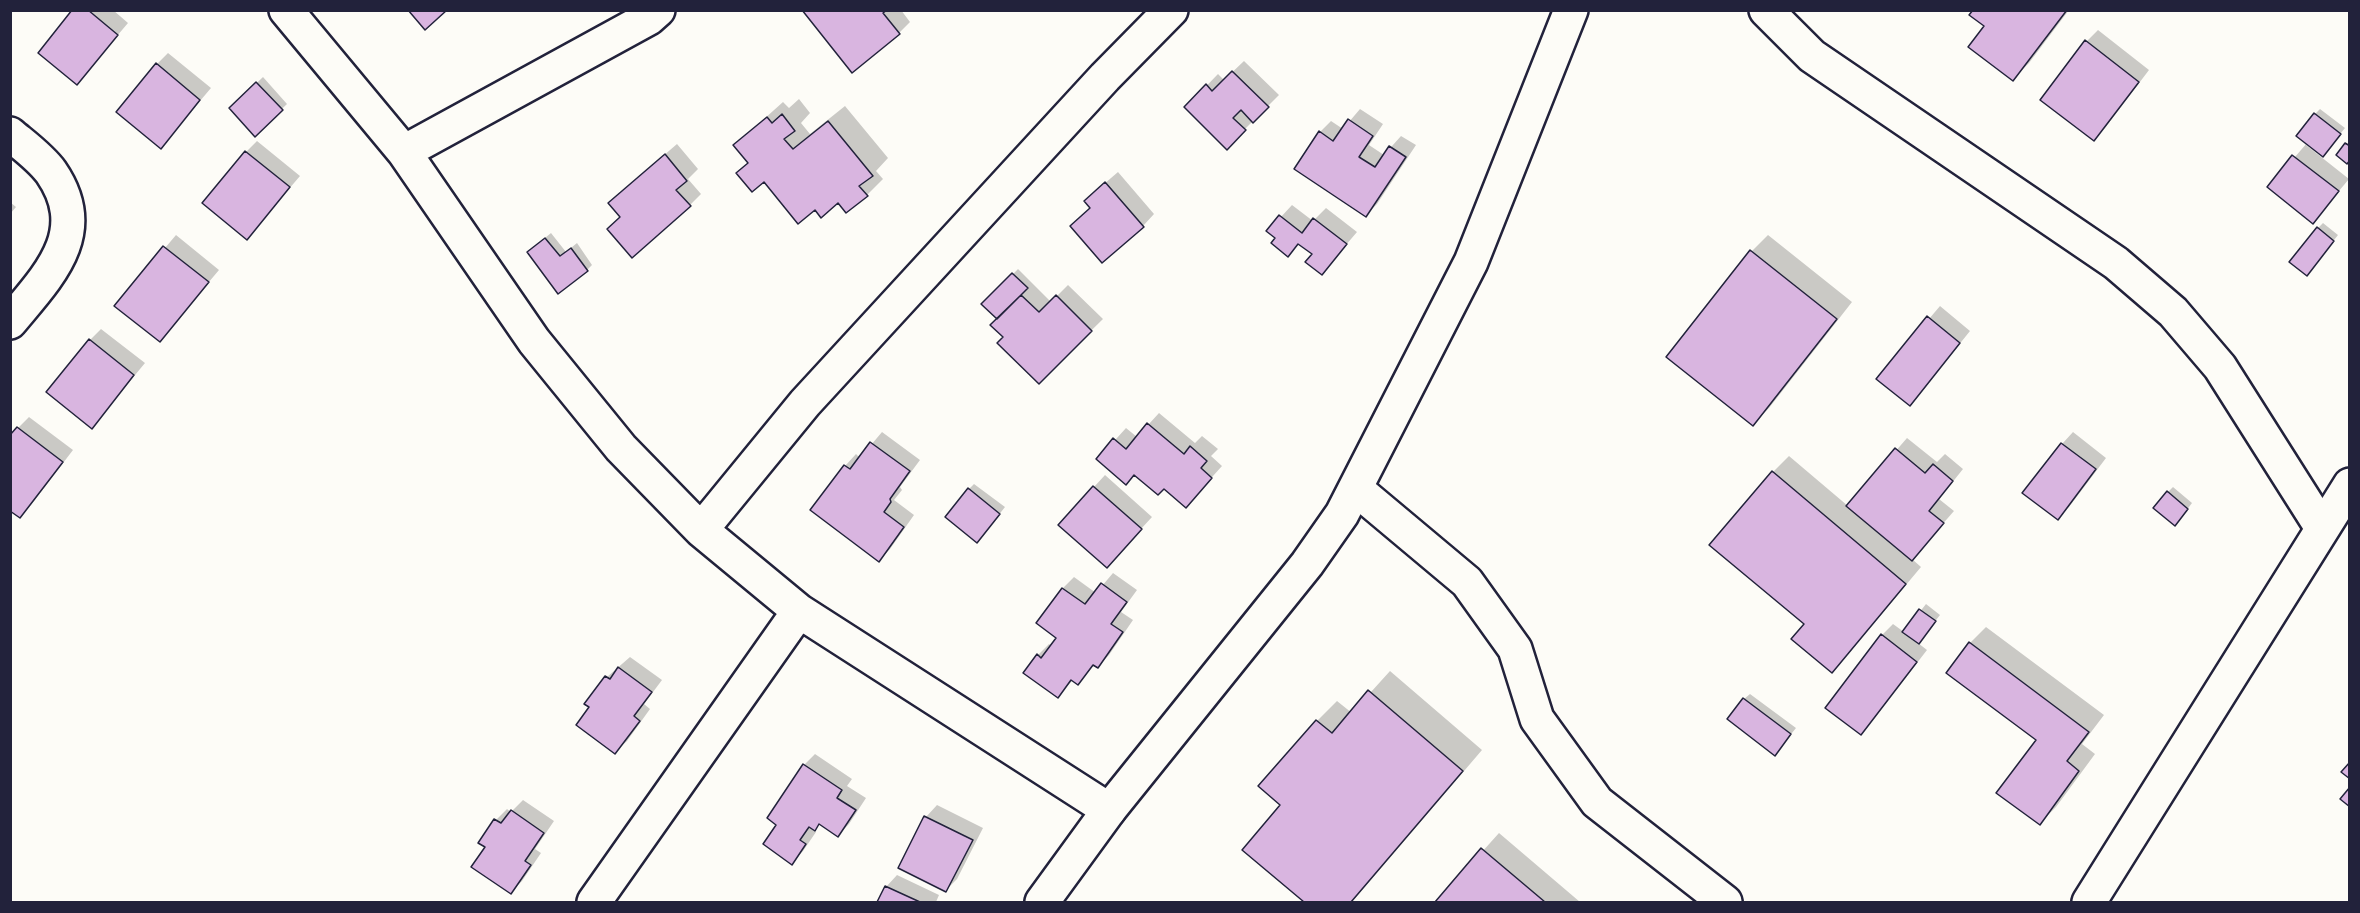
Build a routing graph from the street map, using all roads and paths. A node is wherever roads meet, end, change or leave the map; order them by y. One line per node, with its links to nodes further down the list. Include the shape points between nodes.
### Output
1 (286, 10): 7 (street)
2 (658, 10): 7 (street)
3 (1171, 10): 12 (street, via 805,402)
4 (1571, 10): 10 (street, via 1471,262)
5 (1766, 10): 11 (street, via 1812,56 2116,263 2173,312 2220,367)
6 (10, 134): 8 (street, via 50,170 63,193 69,217 66,242 54,268)
7 (404, 152): 12 (street, via 534,341 621,448)
8 (10, 322)
9 (2349, 485): 11 (street)
10 (1356, 489): 14 (street, via 1307,564); 17 (street, via 1467,582 1515,648 1537,719 1597,802)
11 (2322, 528): 18 (street)
12 (701, 530): 13 (street)
13 (798, 611): 14 (street); 15 (street)
14 (1108, 810): 16 (street)
15 (594, 903)
16 (1042, 903)
17 (1725, 903)
18 (2089, 903)

